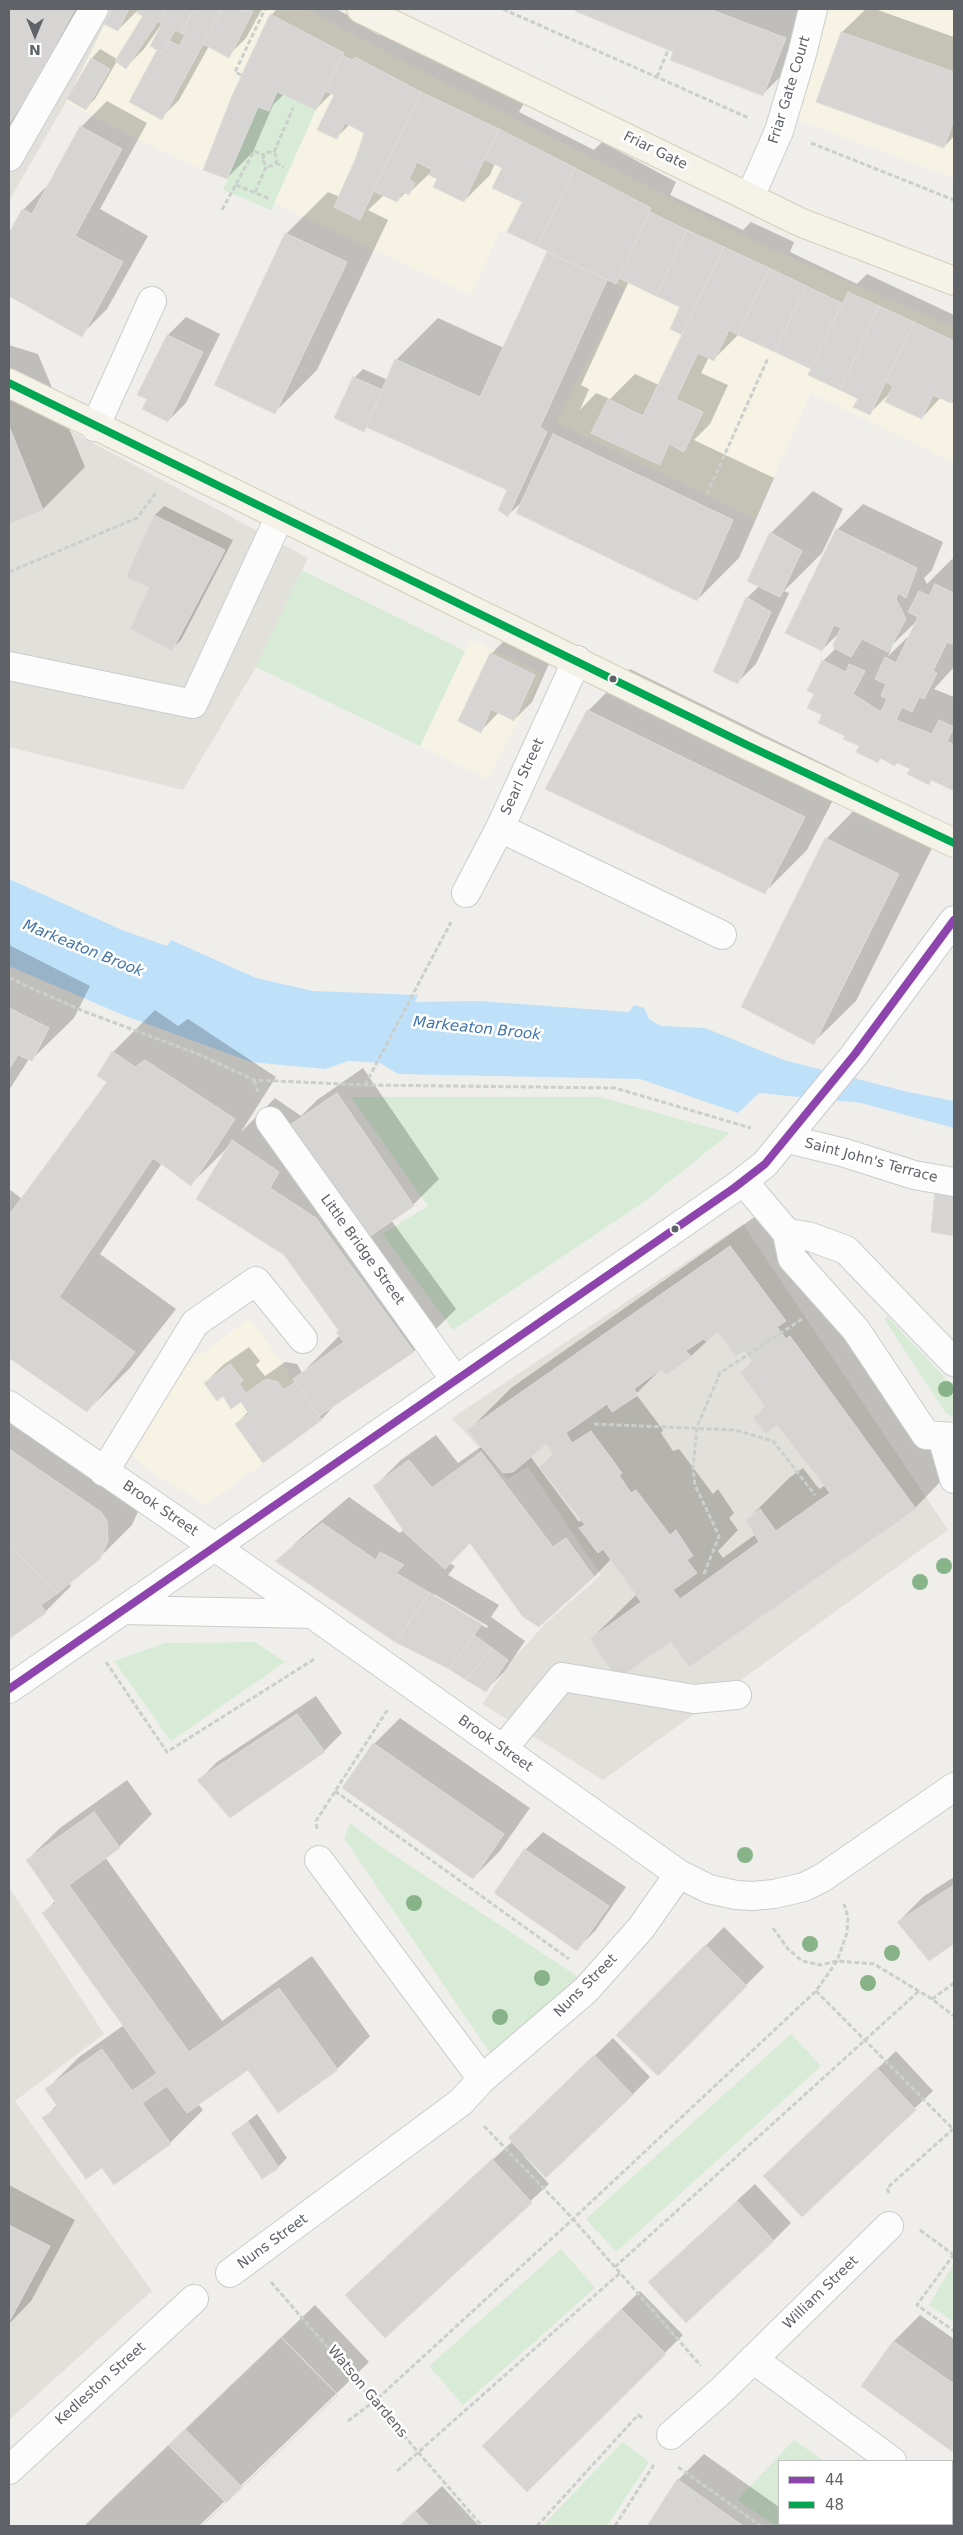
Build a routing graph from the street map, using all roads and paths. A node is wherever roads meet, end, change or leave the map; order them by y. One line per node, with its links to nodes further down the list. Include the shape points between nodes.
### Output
1 (94, 9): 13 (street)
2 (265, 9): 7 (path, via 235,72)
3 (362, 9): 19 (main road, Friar Gate)
4 (503, 9): 8 (path)
5 (813, 9): 10 (street, Friar Gate Court)
6 (668, 50): 8 (path)
7 (241, 75)
8 (657, 77): 10 (path)
9 (293, 108): 11 (path)
10 (779, 131): 19 (street, Friar Gate Court); 21 (path)
11 (274, 152): 12 (path, via 267,152); 14 (path)
12 (264, 156): 15 (path); 17 (path, via 254,151)
13 (9, 157)
14 (276, 163): 15 (path); 16 (path)
15 (267, 165): 18 (path)
16 (284, 166)
17 (236, 185): 18 (path); 22 (path)
18 (255, 192): 20 (path)
19 (750, 197): 23 (main road, Friar Gate, via 802,223)
20 (270, 198)
21 (954, 200)
22 (222, 210)
23 (954, 281)
24 (152, 301): 27 (street)
25 (768, 358): 29 (path)
26 (9, 383): 27 (main road)
27 (95, 427): 28 (main road)
28 (176, 466): 30 (main road); 31 (path, via 137,518)
29 (707, 494)
30 (280, 516): 32 (main road); 33 (street, via 193,704)
31 (9, 572)
32 (577, 660): 34 (street, Searl Street); 35 (main road)
33 (9, 666)
34 (500, 828): 36 (street, Searl Street); 38 (street)
35 (954, 843)
36 (466, 893): 40 (path)
37 (954, 920): 42 (street)
38 (722, 934)
39 (9, 978): 40 (path, via 254,1080)
40 (365, 1085): 42 (path, via 615,1088)
41 (270, 1120): 49 (street, Little Bridge Street)
42 (788, 1139): 43 (street, via 765,1164); 44 (street, Saint John's Terrace, via 845,1152 914,1175)
43 (743, 1181): 45 (street); 49 (street)
44 (954, 1182)
45 (787, 1233): 46 (street, via 792,1258); 48 (street, via 808,1236 846,1250)
46 (830, 1300): 52 (path, via 720,1373); 53 (street, via 856,1330 926,1435)
47 (303, 1339): 54 (street, via 256,1281 195,1322)
48 (954, 1362)
49 (455, 1380): 57 (street)
50 (9, 1405): 54 (street, Brook Street)
51 (594, 1424): 52 (path)
52 (697, 1427): 56 (path, via 735,1430 773,1441); 58 (path, via 694,1484 720,1536)
53 (948, 1437): 55 (street)
54 (104, 1472): 57 (street, Brook Street)
55 (954, 1479)
56 (815, 1495)
57 (215, 1546): 59 (street); 60 (street, Brook Street)
58 (704, 1574)
59 (124, 1610): 60 (street); 61 (street)
60 (312, 1614): 62 (street, Brook Street)
61 (88, 1634): 62 (path, via 167,1752); 64 (street)
62 (347, 1638): 63 (street, Brook Street)
63 (406, 1681): 66 (street, Brook Street); 68 (path)
64 (9, 1689)
65 (737, 1695): 66 (street, via 694,1699 562,1677)
66 (502, 1749): 71 (street, Brook Street)
67 (954, 1787): 70 (street)
68 (335, 1791): 69 (path, via 316,1821); 74 (path)
69 (319, 1860): 81 (street)
70 (835, 1869): 72 (street, via 792,1890); 73 (path, via 848,1918 847,1934)
71 (679, 1874): 72 (street, via 710,1889); 74 (street, Nuns Street, via 641,1928)
72 (752, 1896): 73 (path, via 788,1950 802,1961 822,1966)
73 (837, 1961): 76 (path); 77 (path, via 874,1964)
74 (596, 1978): 81 (street, Nuns Street)
75 (954, 1983): 78 (path)
76 (816, 1991): 80 (path); 85 (path)
77 (919, 1991): 78 (path); 80 (path)
78 (932, 1999): 79 (path)
79 (954, 2016)
80 (866, 2039): 83 (path); 90 (path)
81 (482, 2079): 82 (street, Nuns Street)
82 (461, 2102): 85 (path); 89 (street, Nuns Street)
83 (954, 2128): 84 (path, via 887,2188)
84 (890, 2196)
85 (573, 2219): 90 (path); 96 (path)
86 (889, 2226): 94 (street, William Street)
87 (917, 2228): 88 (path)
88 (954, 2254): 93 (path, via 917,2306)
89 (241, 2266): 96 (path, Watson Gardens)
90 (614, 2267): 91 (path)
91 (620, 2273): 95 (path); 99 (path)
92 (194, 2299): 101 (street, Kedleston Street)
93 (954, 2331)
94 (753, 2359): 95 (street, William Street); 100 (street)
95 (722, 2390): 98 (street, William Street)
96 (376, 2400): 97 (path); 99 (path, Watson Gardens)
97 (348, 2421)
98 (666, 2445): 104 (path, via 638,2415); 105 (path); 106 (path)
99 (419, 2453): 102 (path); 103 (path, Watson Gardens)
100 (891, 2460)
101 (9, 2470)
102 (397, 2471)
103 (482, 2526)
104 (537, 2526)
105 (615, 2526)
106 (761, 2526)

